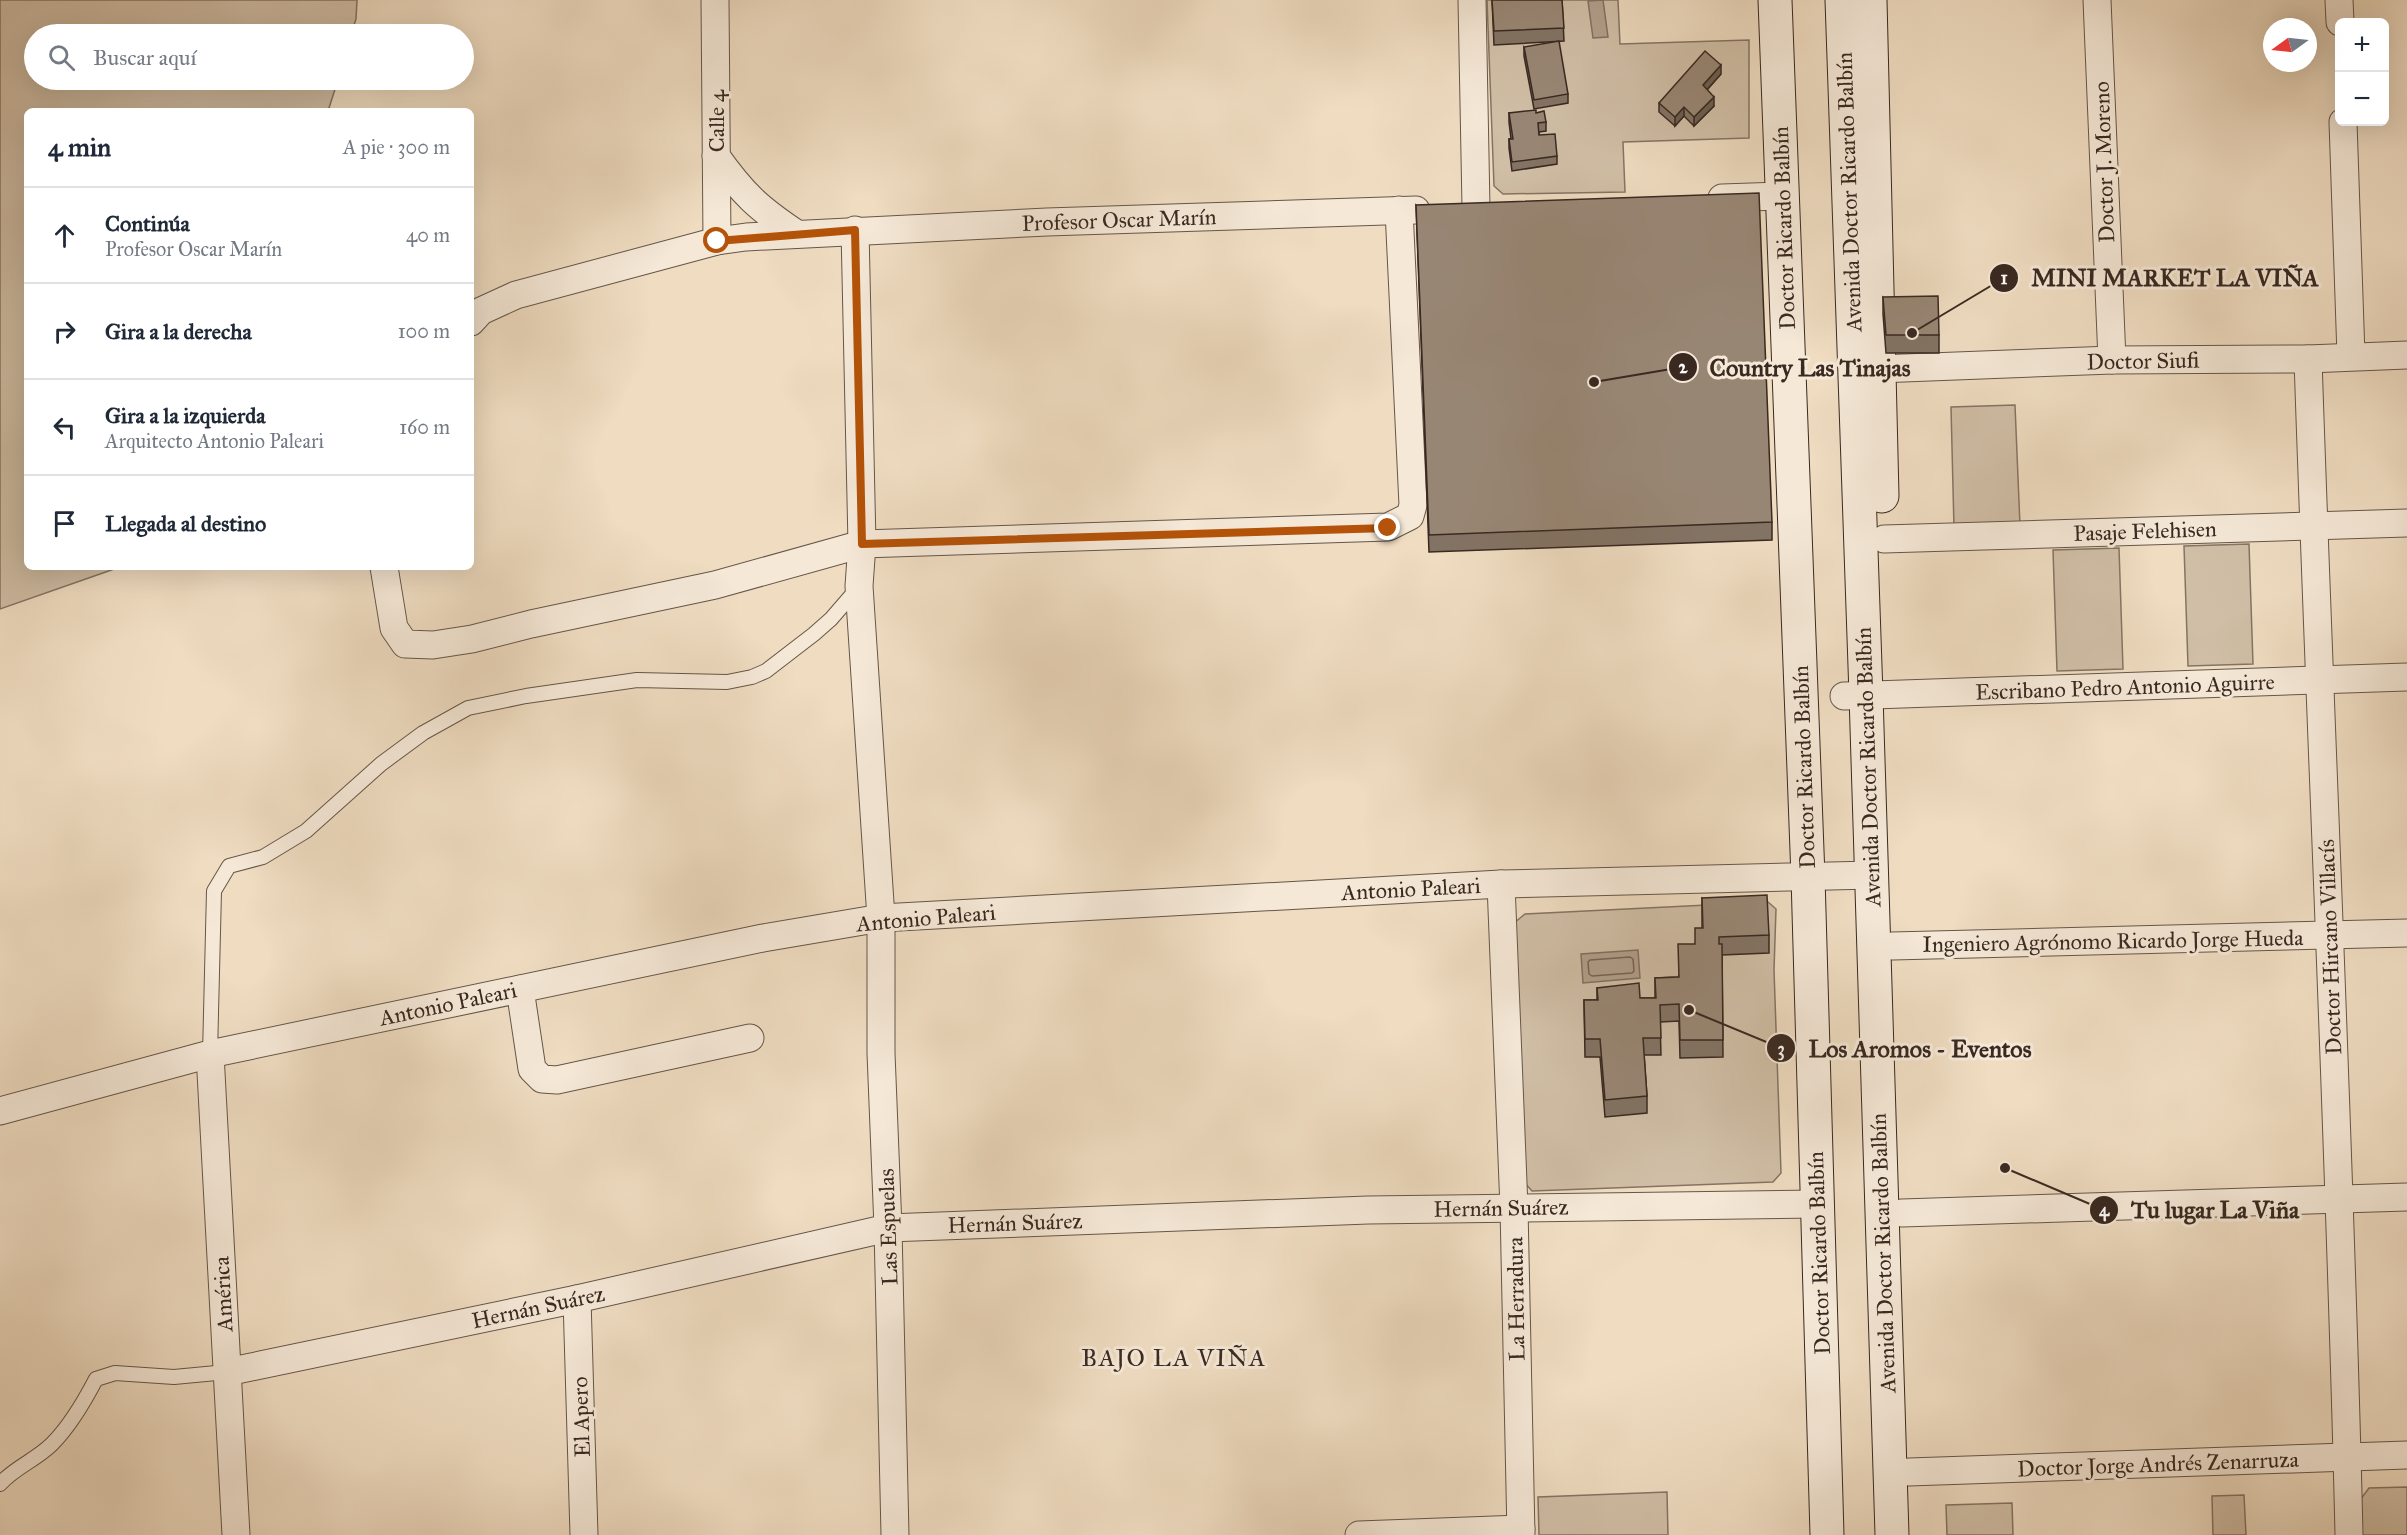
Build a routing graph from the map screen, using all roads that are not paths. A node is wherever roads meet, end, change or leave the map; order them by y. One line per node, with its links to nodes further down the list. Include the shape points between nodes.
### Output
1 (715, 0): 11 (street, Calle 4)
2 (1472, 0): 13 (street, Profesor Oscar Marín, via 1468,208)
3 (1775, 0): 12 (street, Doctor Ricardo Balbín)
4 (1822, 0): 32 (street, Avenida Doctor Ricardo Balbín)
5 (1842, 0): 32 (street, Avenida Doctor Ricardo Balbín)
6 (1870, 0): 23 (street)
7 (2097, 0): 22 (street, Doctor J. Moreno)
8 (2339, 0): 9 (street)
9 (2340, 18)
10 (2343, 126): 20 (street)
11 (716, 156): 15 (street, via 739,189 763,212); 17 (street, Calle 4)
12 (1783, 196): 16 (street, via 1704,209 1743,216); 34 (street, Doctor Ricardo Balbín, via 1775,373)
13 (1399, 210): 14 (street, Profesor Oscar Marín); 27 (street, via 1414,486 1410,516 1388,528)
14 (855, 230): 15 (street, Profesor Oscar Marín); 27 (street, Las Espuelas)
15 (797, 234): 17 (street, Profesor Oscar Marín)
16 (1756, 236)
17 (717, 241): 18 (street, Profesor Oscar Marín, via 516,295 481,311)
18 (474, 319)
19 (2407, 355): 20 (street, Doctor Siufi)
20 (2351, 356): 21 (street, Doctor Siufi)
21 (2308, 359): 22 (street, Doctor Siufi); 25 (street, Doctor Hircano Villacís)
22 (2112, 360): 23 (street, Doctor Siufi)
23 (1878, 369): 26 (street)
24 (2407, 523): 25 (street, Pasaje Felehisen)
25 (2313, 526): 26 (street, Pasaje Felehisen); 31 (street, Doctor Hircano Villacís)
26 (1884, 539): 32 (street)
27 (862, 544): 28 (street, via 715,585 434,645 405,644 394,628); 29 (street, Las Espuelas)
28 (384, 570)
29 (860, 586): 36 (street, Las Espuelas); 42 (lane, via 831,620 752,677 727,682 637,680 468,708 423,733 381,764 306,831 263,857 230,866 214,891)
30 (2407, 677): 31 (street, Escribano Pedro Antonio Aguirre)
31 (2318, 681): 32 (street, Escribano Pedro Antonio Aguirre); 38 (street, Doctor Hircano Villacís)
32 (1865, 694): 33 (street, Avenida Doctor Ricardo Balbín); 39 (street)
33 (1861, 875): 34 (street, Antonio Paleari); 62 (street, Avenida Doctor Ricardo Balbín); 63 (street, Avenida Doctor Ricardo Balbín)
34 (1808, 877): 35 (street, Antonio Paleari); 46 (street, Doctor Ricardo Balbín)
35 (1502, 884): 36 (street, Antonio Paleari); 47 (street, La Herradura)
36 (881, 918): 40 (street, Antonio Paleari, via 763,938); 49 (street, Las Espuelas, via 881,1053)
37 (2407, 933): 38 (street, Ingeniero Agrónomo Ricardo Jorge Hueda)
38 (2331, 936): 39 (street, Ingeniero Agrónomo Ricardo Jorge Hueda); 45 (street, Doctor Hircano Villacís)
39 (1892, 946): 48 (street)
40 (520, 989): 41 (street, via 532,1069 542,1078 557,1080); 42 (street, Antonio Paleari)
41 (750, 1038)
42 (210, 1054): 43 (street, Antonio Paleari); 51 (street, América)
43 (0, 1111)
44 (2407, 1197): 45 (street)
45 (2338, 1199): 48 (street); 53 (street, Doctor Hircano Villacís)
46 (1818, 1204): 47 (street, Hernán Suárez); 61 (street, Doctor Ricardo Balbín)
47 (1514, 1208): 49 (street, Hernán Suárez); 56 (street, La Herradura)
48 (1902, 1213): 54 (street)
49 (888, 1228): 50 (street, Hernán Suárez); 59 (street, Las Espuelas)
50 (577, 1299): 51 (street, Hernán Suárez); 58 (street, El Apero)
51 (227, 1372): 55 (lane, via 174,1377 115,1373 96,1379 80,1408 51,1445); 57 (street, América)
52 (2407, 1455): 53 (street, Doctor Jorge Andrés Zenarruza)
53 (2347, 1458): 54 (street, Doctor Jorge Andrés Zenarruza); 65 (street, Doctor Hircano Villacís)
54 (1909, 1472): 64 (street)
55 (0, 1484)
56 (1521, 1532): 60 (street)
57 (236, 1535)
58 (584, 1535)
59 (895, 1535)
60 (1359, 1535)
61 (1827, 1535)
62 (1870, 1535)
63 (1892, 1535)
64 (1912, 1535)
65 (2349, 1535)

